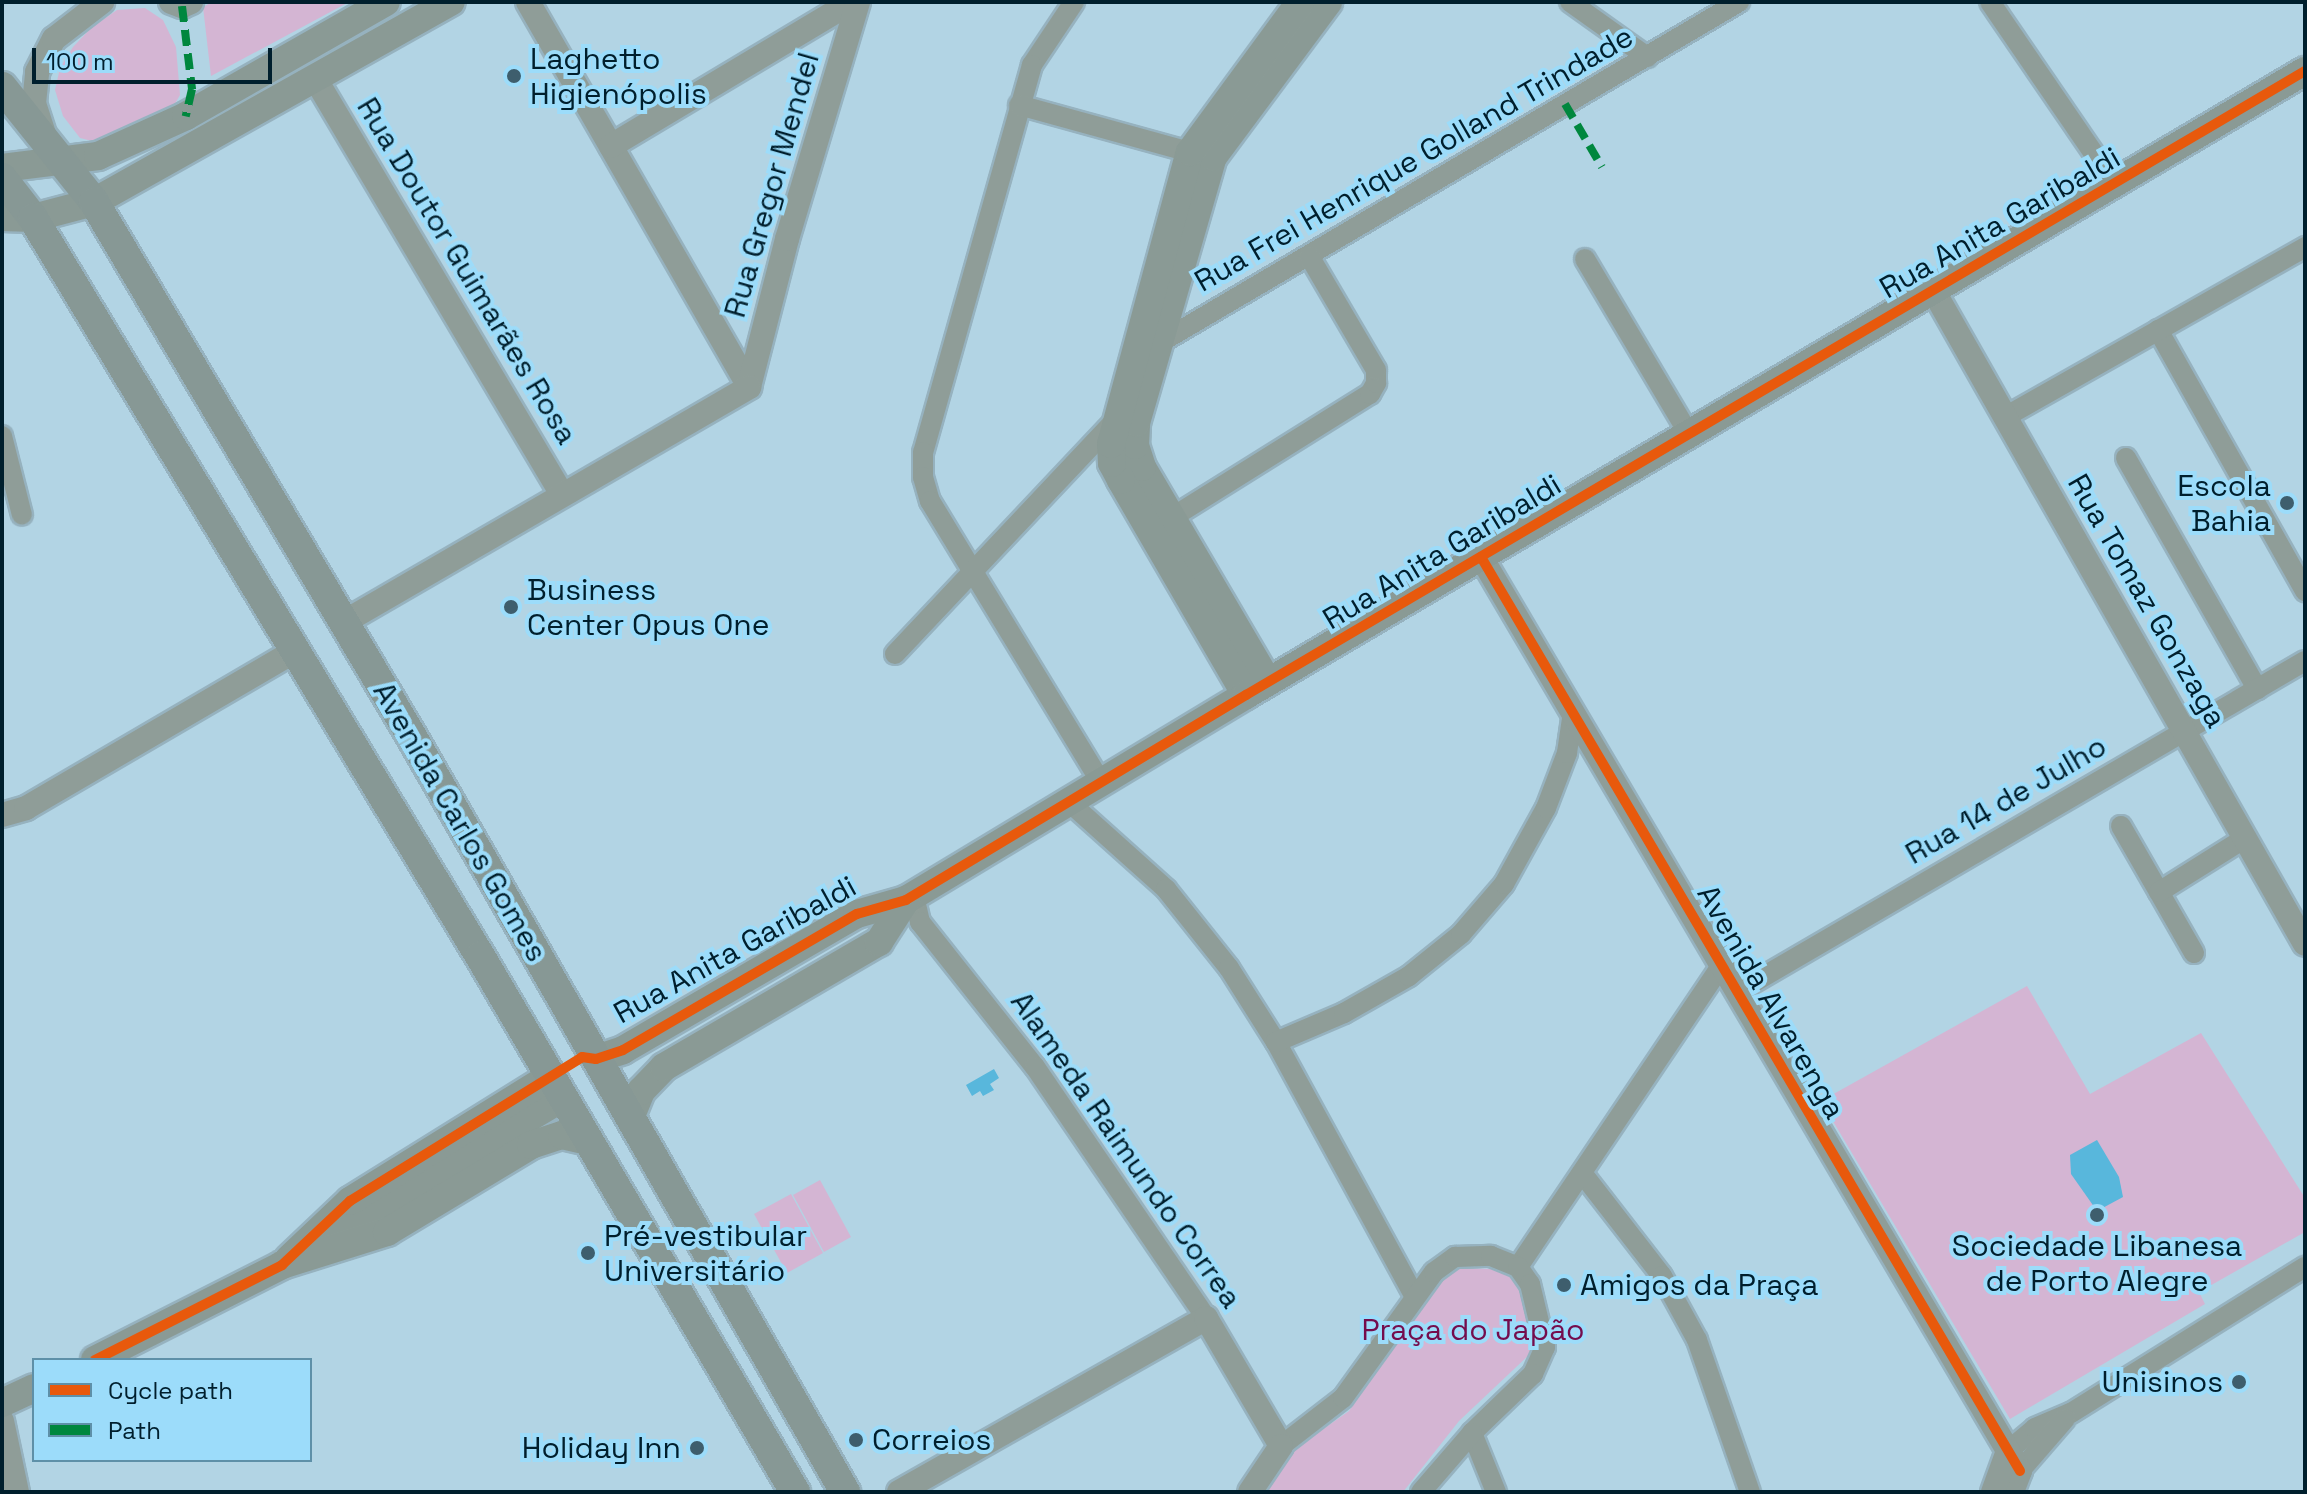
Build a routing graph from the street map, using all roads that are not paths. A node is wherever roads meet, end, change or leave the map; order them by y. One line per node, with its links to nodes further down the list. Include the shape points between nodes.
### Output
1 (102, 2): 19 (street, via 54,39 37,72 34,103)
2 (386, 2): 19 (main road, via 186,116 98,156)
3 (451, 2): 15 (main road)
4 (528, 2): 18 (street)
5 (852, 2): 18 (street)
6 (858, 2): 33 (street, Rua Gregor Mendel)
7 (1074, 2): 17 (street, via 1032,65)
8 (1300, 2): 20 (main road)
9 (1328, 2): 20 (main road)
10 (1570, 2): 13 (street)
11 (1739, 2): 13 (street, Rua Frei Henrique Golland Trindade)
12 (1990, 2): 23 (street)
13 (1647, 57): 28 (street, Rua Frei Henrique Golland Trindade)
14 (2305, 71): 23 (main road, Rua Anita Garibaldi)
15 (316, 80): 24 (main road); 39 (street, Rua Doutor Guimarães Rosa)
16 (2, 87): 19 (main road, Avenida Carlos Gomes)
17 (1019, 105): 20 (street); 43 (street, via 923,452 930,501)
18 (611, 146): 33 (street)
19 (54, 150): 21 (main road); 24 (main road, Avenida Carlos Gomes)
20 (1201, 155): 32 (main road); 35 (main road)
21 (2, 168)
22 (2, 178): 26 (main road, Avenida Carlos Gomes)
23 (2114, 183): 30 (main road, Rua Anita Garibaldi)
24 (94, 202): 26 (main road); 45 (main road, Avenida Carlos Gomes)
25 (2, 217): 26 (main road)
26 (33, 218): 46 (main road, Avenida Carlos Gomes)
27 (2305, 247): 31 (street)
28 (1309, 256): 32 (street, Rua Frei Henrique Golland Trindade); 41 (street, via 1376,370 1370,394)
29 (1585, 259): 36 (street)
30 (1933, 290): 34 (street, Rua Tomaz Gonzaga); 36 (main road, Rua Anita Garibaldi)
31 (2158, 330): 34 (street); 44 (street)
32 (1161, 342): 41 (main road, via 1136,423 1135,445)
33 (749, 387): 39 (street)
34 (2005, 417): 52 (street, Rua Tomaz Gonzaga)
35 (1114, 422): 41 (main road, via 1112,463); 43 (street)
36 (1689, 434): 42 (main road, Rua Anita Garibaldi)
37 (2, 436): 40 (street)
38 (2126, 458): 50 (street)
39 (562, 495): 45 (street)
40 (22, 515)
41 (1160, 525): 49 (main road)
42 (1481, 557): 49 (main road, Rua Anita Garibaldi); 51 (street, Avenida Alvarenga)
43 (975, 570): 47 (street); 53 (street)
44 (2305, 591)
45 (344, 622): 65 (main road, Avenida Carlos Gomes)
46 (293, 652): 55 (street, via 26,808); 66 (main road, Avenida Carlos Gomes, via 480,956)
47 (895, 654)
48 (2305, 661): 50 (street, Rua 14 de Julho)
49 (1257, 688): 53 (main road, Rua Anita Garibaldi)
50 (2257, 689): 52 (street, Rua 14 de Julho)
51 (1573, 712): 62 (street, Avenida Alvarenga); 64 (street, via 1567,753 1546,808 1504,884 1461,934 1409,976 1344,1013)
52 (2185, 731): 57 (street, Rua Tomaz Gonzaga); 63 (street, Rua 14 de Julho)
53 (1101, 782): 54 (main road, Rua Anita Garibaldi)
54 (1068, 801): 59 (main road, Rua Anita Garibaldi); 64 (street, via 1166,889 1229,968)
55 (2, 815)
56 (2121, 826): 58 (street)
57 (2245, 838): 58 (street); 60 (street, Rua Tomaz Gonzaga)
58 (2159, 892): 61 (street)
59 (910, 898): 65 (main road, Rua Anita Garibaldi, via 857,914); 67 (main road, Rua Anita Garibaldi, via 879,942 664,1067 641,1091); 74 (street, Alameda Raimundo Correa, via 920,922 1035,1067)
60 (2305, 942)
61 (2194, 953)
62 (1722, 965): 63 (street, Avenida Alvarenga); 69 (street)
63 (1737, 992): 81 (street, Avenida Alvarenga)
64 (1276, 1042): 73 (street)
65 (606, 1062): 67 (main road, Avenida Carlos Gomes)
66 (552, 1090): 68 (main road, Avenida Carlos Gomes); 70 (main road, via 350,1201)
67 (631, 1116): 84 (main road, Avenida Carlos Gomes)
68 (588, 1141): 70 (main road, via 562,1135 531,1145 387,1232); 83 (main road, Avenida Carlos Gomes)
69 (1582, 1173): 71 (street); 89 (street, via 1662,1276 1697,1340)
70 (282, 1265): 75 (main road)
71 (1518, 1267): 73 (street, via 1491,1256 1455,1257 1434,1272); 79 (street, via 1540,1312 1545,1347 1533,1374)
72 (2305, 1267): 81 (street, via 2071,1413)
73 (1415, 1297): 80 (street, via 1343,1398)
74 (1206, 1318): 80 (street, Alameda Raimundo Correa); 85 (street)
75 (99, 1358)
76 (32, 1389): 77 (main road)
77 (2, 1403)
78 (2, 1421): 82 (street)
79 (1472, 1433): 87 (street); 88 (street)
80 (1281, 1446): 86 (street)
81 (2013, 1471): 90 (street)
82 (17, 1492)
83 (795, 1492)
84 (845, 1492)
85 (899, 1492)
86 (1250, 1492)
87 (1421, 1492)
88 (1496, 1492)
89 (1750, 1492)
90 (1993, 1492)

